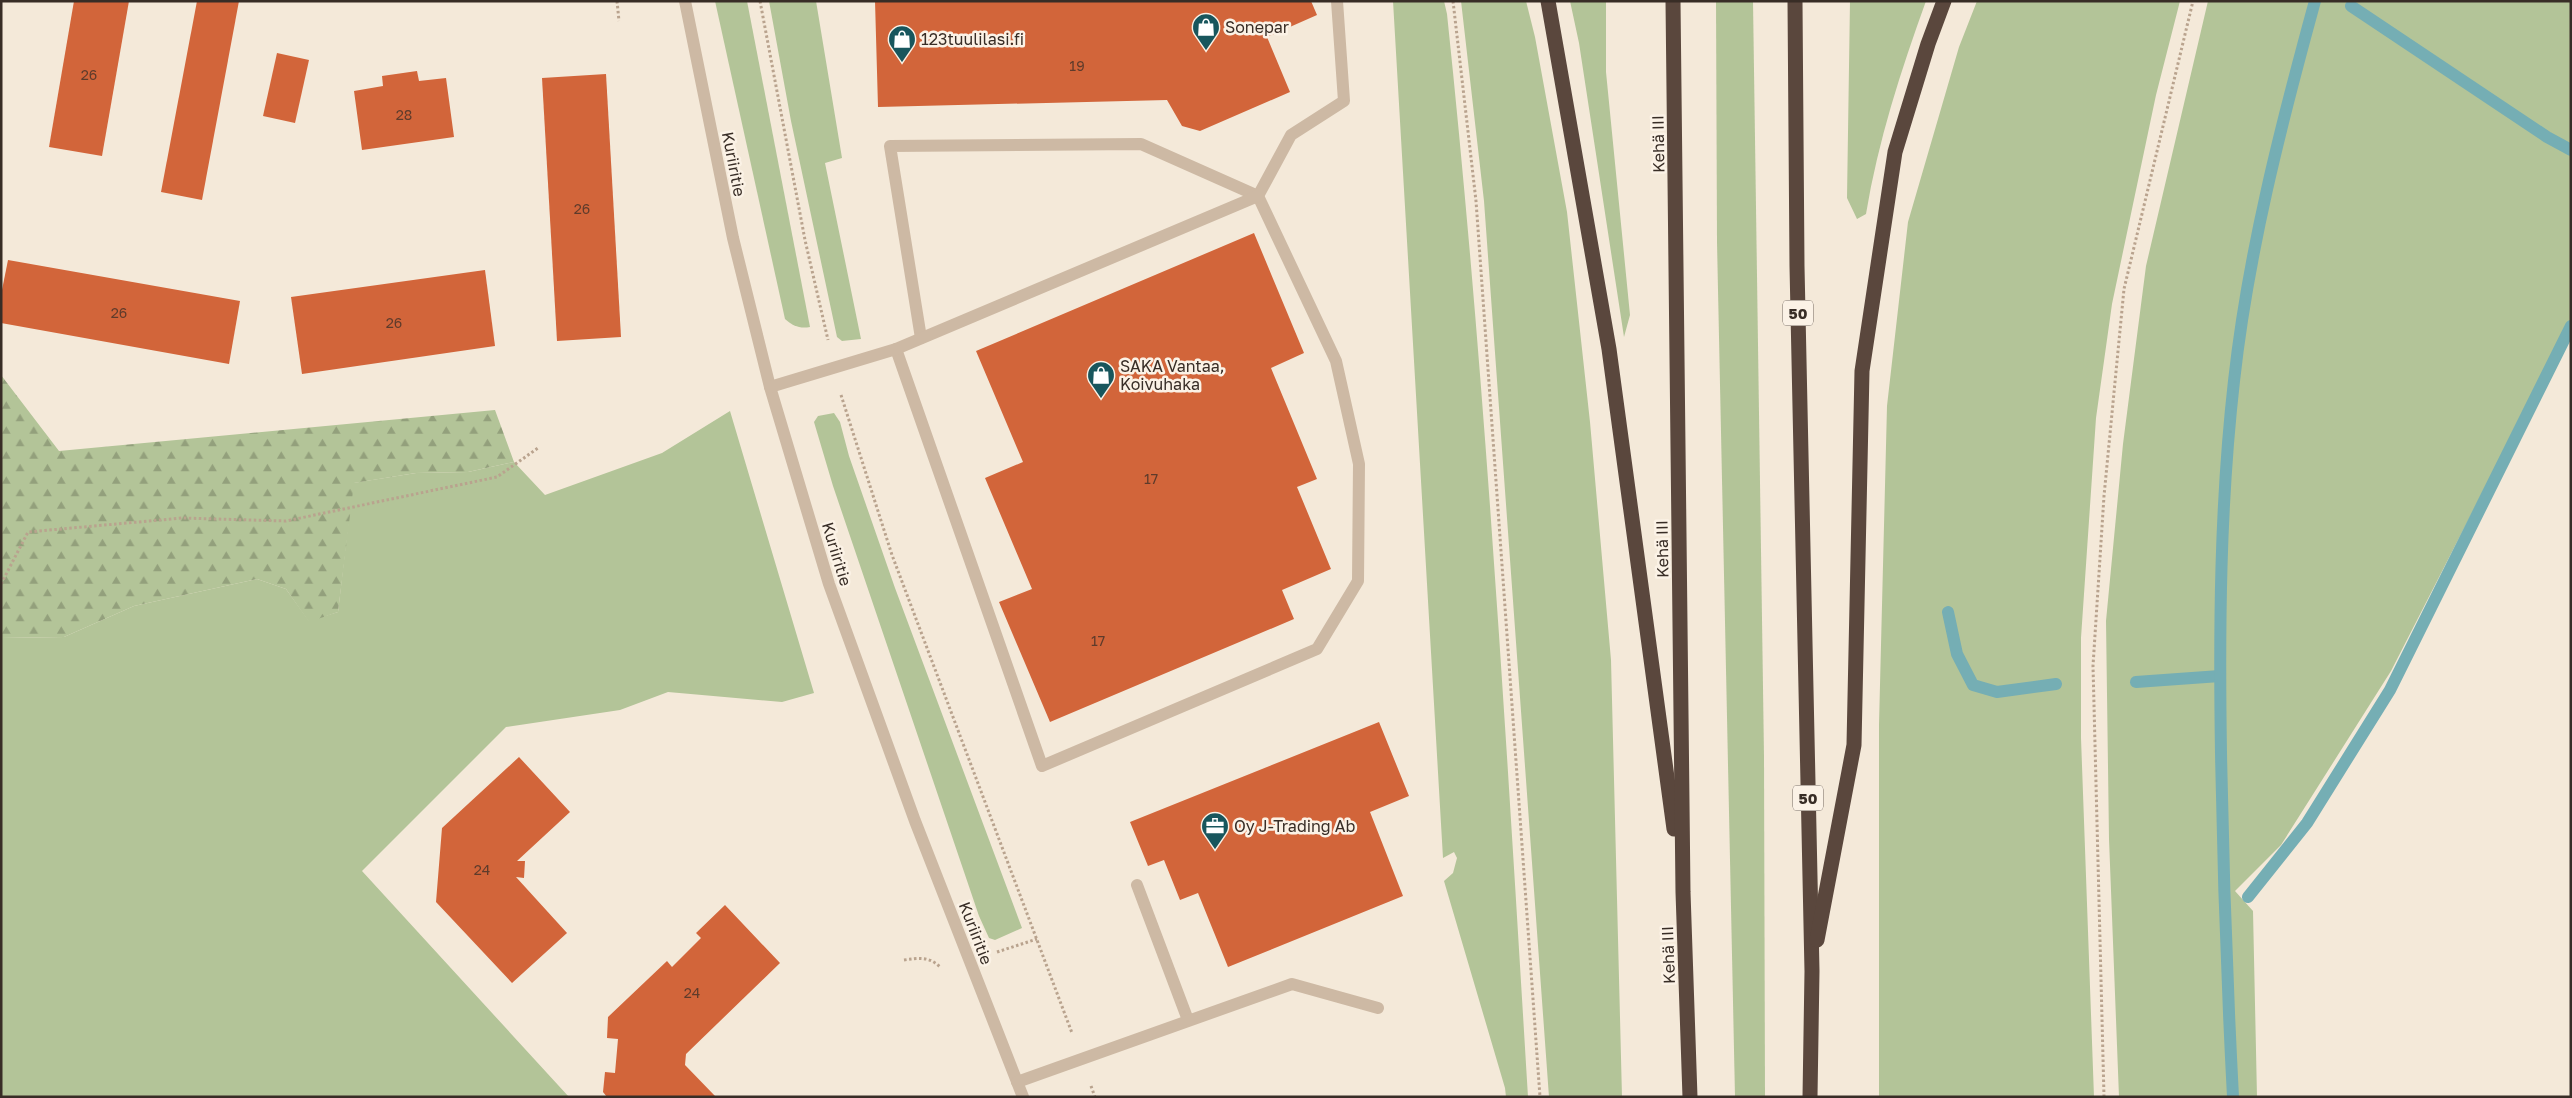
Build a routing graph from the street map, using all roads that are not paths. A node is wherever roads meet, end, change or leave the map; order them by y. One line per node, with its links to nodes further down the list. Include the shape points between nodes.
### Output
1 (685, 1): 10 (street, Kuriiritie, via 732,238)
2 (1337, 1): 7 (street, via 1344,101 1292,135)
3 (1548, 1): 12 (highway, via 1609,349)
4 (1673, 1): 12 (highway, Kehä III)
5 (1795, 1): 13 (highway, 50)
6 (1944, 1): 13 (highway, via 1896,152 1862,371 1854,745)
7 (1258, 196): 8 (street); 8 (street, via 1141,144 890,146); 9 (street, via 1336,362 1359,464 1358,581 1317,649 1042,766)
8 (921, 338): 9 (street)
9 (896, 348): 10 (street)
10 (770, 387): 16 (street, Kuriiritie, via 829,584 915,821)
11 (1138, 886): 15 (street)
12 (1683, 892): 18 (highway, Kehä III)
13 (1812, 971): 19 (highway, 50)
14 (1378, 1008): 15 (street, via 1292,984)
15 (1188, 1020): 16 (street)
16 (1017, 1082): 17 (street, Kuriiritie)
17 (1023, 1097)
18 (1690, 1097)
19 (1810, 1097)

